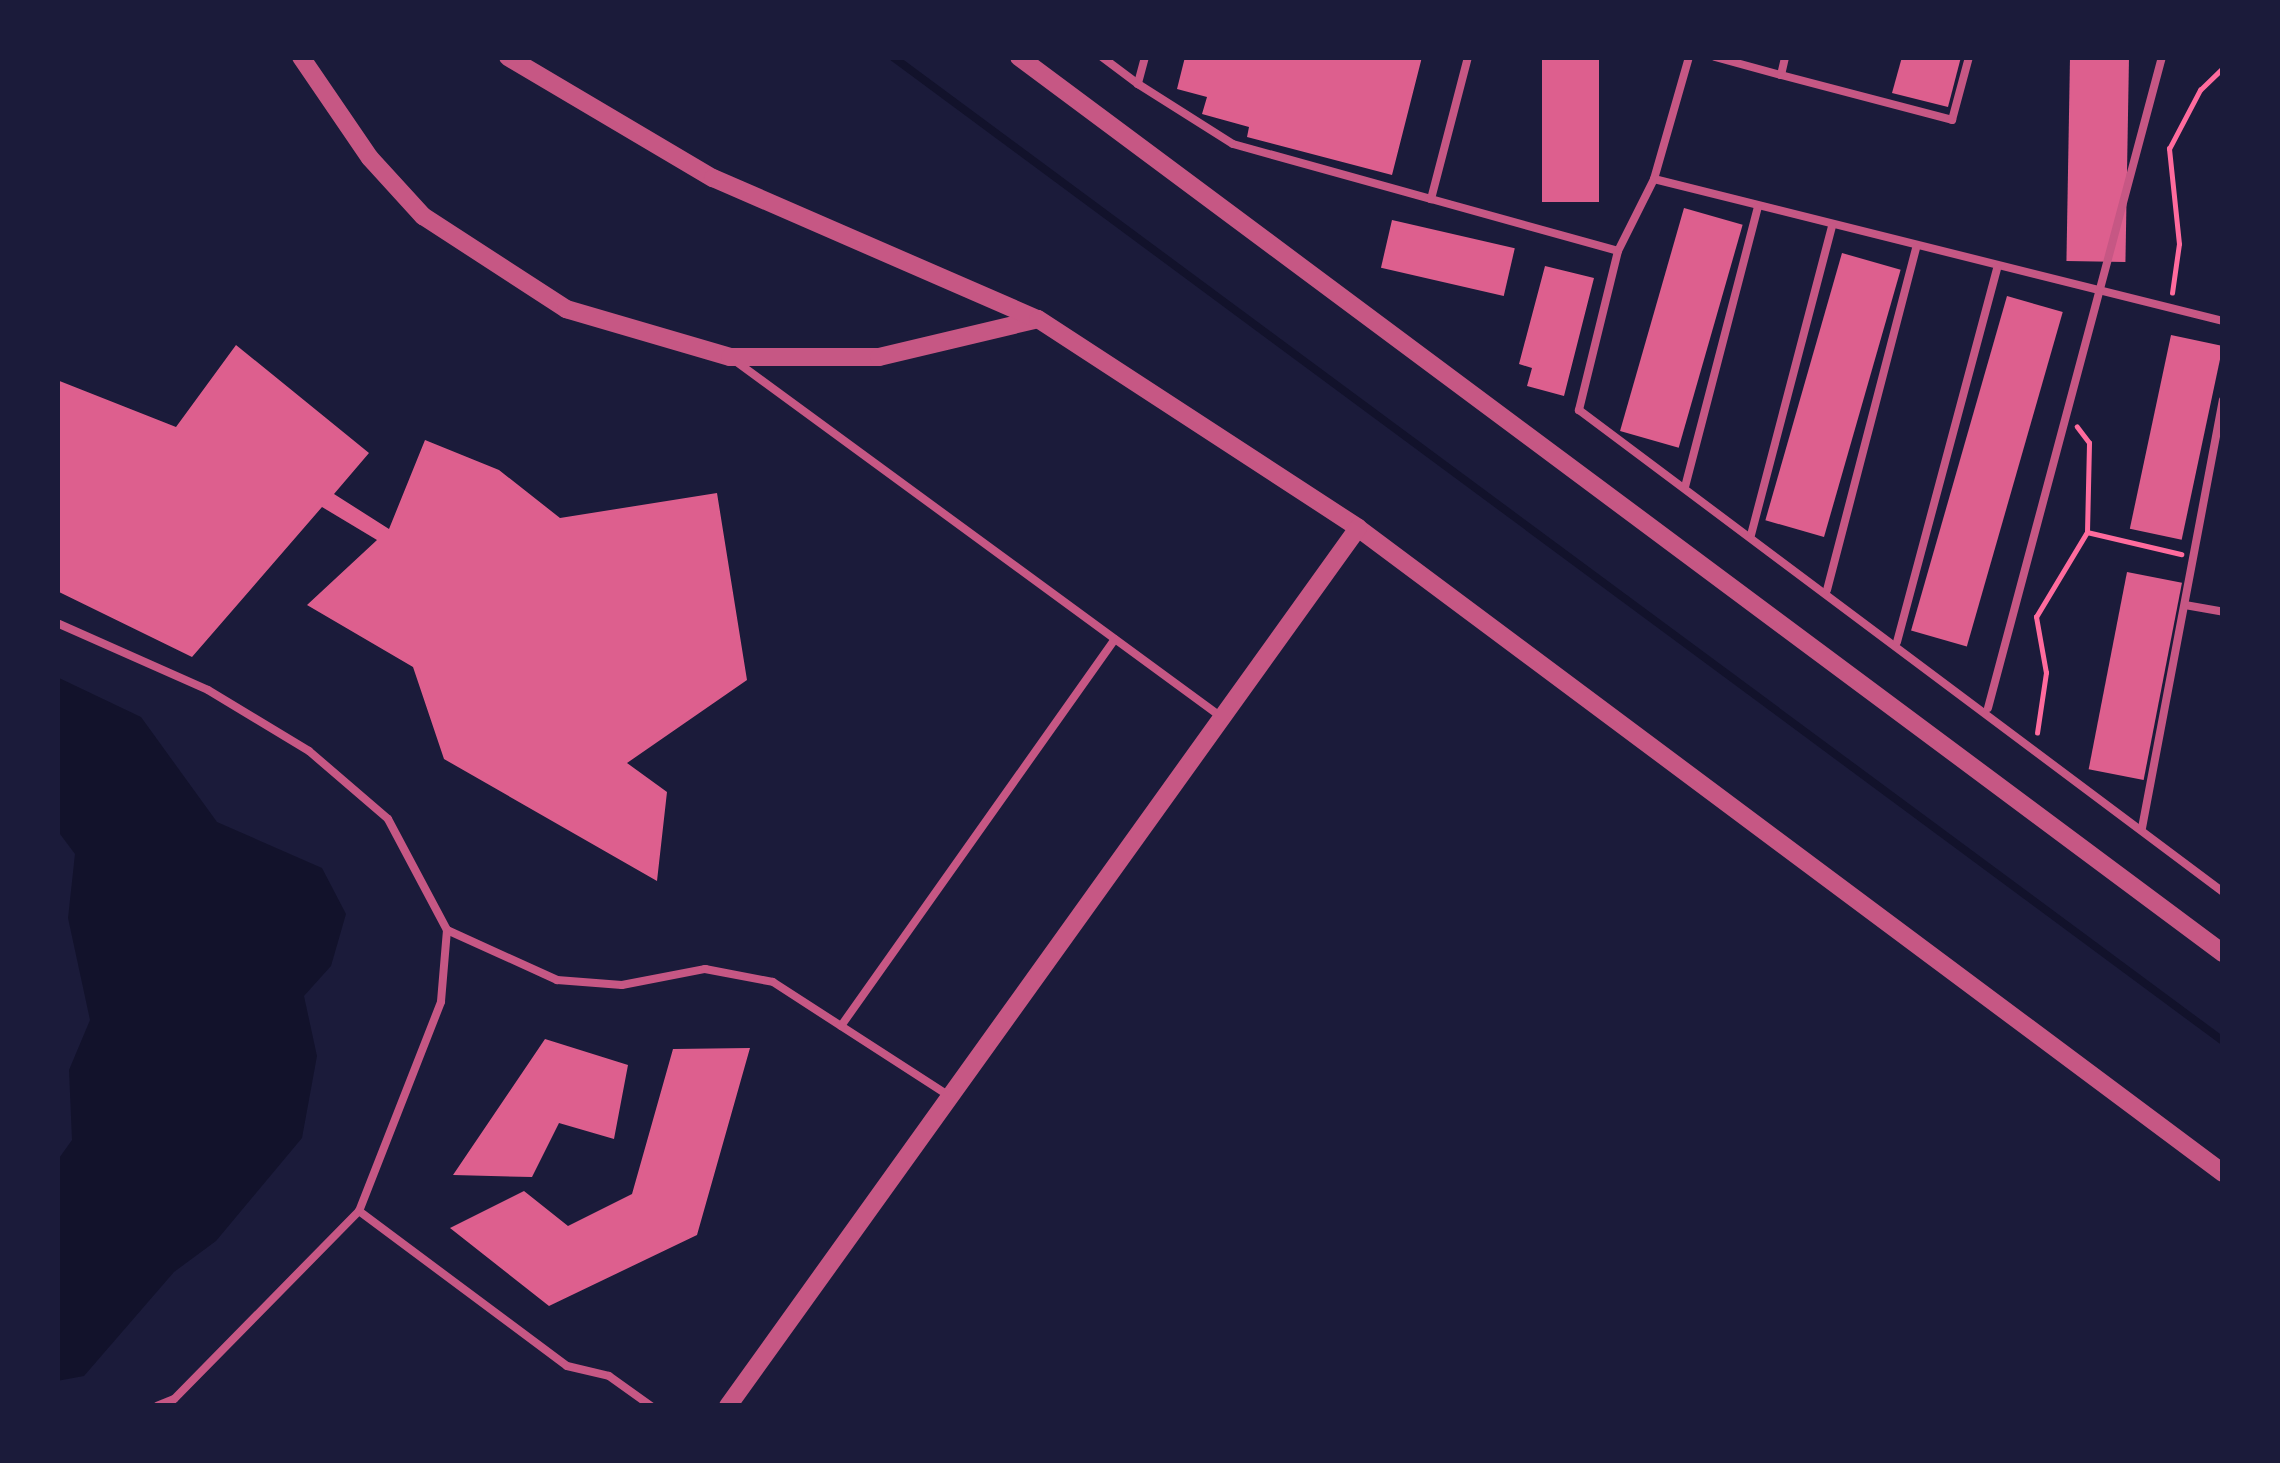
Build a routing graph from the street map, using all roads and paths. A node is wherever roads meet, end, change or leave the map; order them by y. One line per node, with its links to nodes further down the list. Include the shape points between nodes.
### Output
1 (301, 57): 26 (street, via 370,158 469,253 566,309)
2 (508, 57): 24 (street, via 713,178)
3 (1019, 57): 46 (street)
4 (1102, 57): 14 (lane)
5 (1145, 57): 14 (lane)
6 (1468, 57): 16 (lane)
7 (1688, 57): 15 (lane)
8 (1715, 57): 13 (lane)
9 (1786, 57): 13 (lane)
10 (1969, 57): 13 (lane, via 1952,120)
11 (2162, 57): 22 (lane)
12 (2223, 68): 23 (path, via 2200,90 2169,149 2179,244)
13 (1780, 75)
14 (1138, 84): 16 (lane, via 1233,144)
15 (1654, 179): 17 (lane); 20 (lane)
16 (1430, 199): 20 (lane)
17 (1758, 206): 18 (lane); 29 (lane)
18 (1832, 226): 19 (lane); 32 (lane)
19 (1916, 248): 21 (lane); 34 (lane)
20 (1618, 251): 29 (lane, via 1579,410)
21 (1997, 269): 22 (lane); 39 (lane)
22 (2098, 296): 23 (lane); 28 (lane)
23 (2169, 310): 25 (lane)
24 (1038, 320): 26 (street, via 879,357); 30 (street)
25 (2223, 321)
26 (730, 357): 38 (lane)
27 (2223, 401): 33 (lane)
28 (2067, 413): 31 (path, via 2089,443); 40 (lane)
29 (1685, 487): 32 (lane)
30 (1358, 528): 41 (street); 49 (street)
31 (2087, 532): 33 (path); 42 (path, via 2036,617 2046,673)
32 (1751, 535): 34 (lane)
33 (2193, 556): 35 (lane)
34 (1827, 590): 39 (lane)
35 (2185, 605): 36 (lane); 43 (lane)
36 (2223, 612)
37 (57, 623): 45 (lane, via 208,690 309,752 388,819)
38 (1115, 639): 41 (lane); 47 (lane)
39 (1897, 641): 40 (lane)
40 (1988, 708): 42 (lane)
41 (1221, 717): 48 (street)
42 (2036, 745): 43 (lane)
43 (2142, 828): 44 (lane)
44 (2223, 892)
45 (447, 930): 47 (lane, via 557,980 622,985 705,969 773,982); 50 (lane, via 440,1002)
46 (2223, 952)
47 (841, 1026): 48 (lane)
48 (950, 1096): 53 (street)
49 (2223, 1173)
50 (359, 1211): 51 (lane, via 174,1399); 52 (lane, via 567,1366 609,1376)
51 (157, 1406)
52 (651, 1406)
53 (728, 1406)

